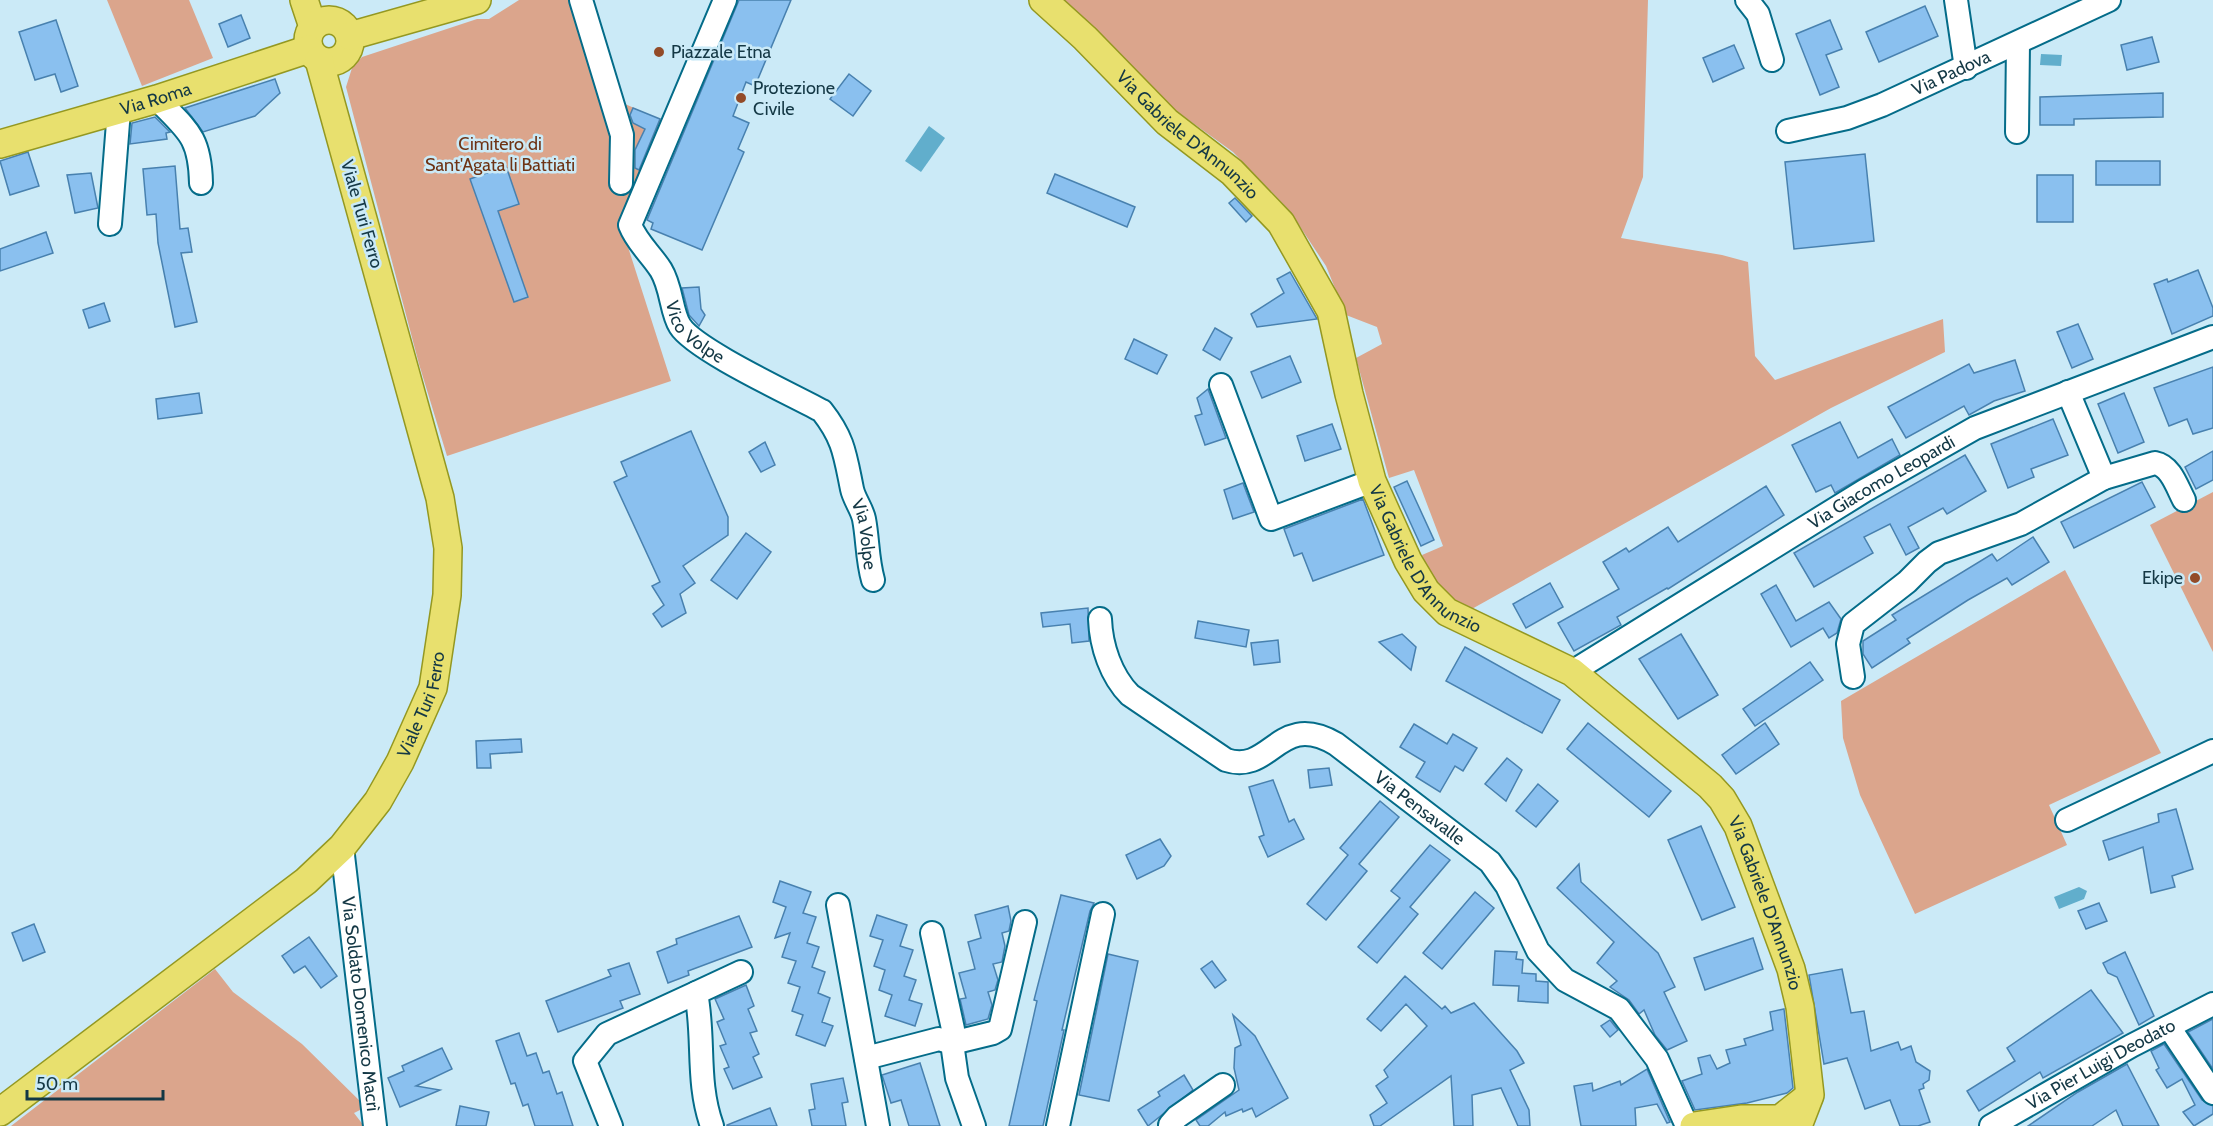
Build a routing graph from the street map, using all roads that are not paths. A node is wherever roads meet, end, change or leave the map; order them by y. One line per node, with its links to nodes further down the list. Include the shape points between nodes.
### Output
1 (304, 0): 9 (main road, Viale Turi Ferro)
2 (477, 0): 9 (main road, Via Roma)
3 (581, 0): 19 (street, via 622,135)
4 (725, 0): 26 (street, Vico Volpe, via 630,219 635,238 672,293 678,324 717,355 822,411 841,437)
5 (1044, 0): 25 (main road, Via Gabriele D'Annunzio, via 1167,122 1232,172 1281,223 1331,311)
6 (1747, 0): 11 (street, via 1758,14)
7 (1956, 0): 12 (street)
8 (2109, 0): 10 (street, Via Padova)
9 (329, 36): 13 (main road, Via Roma); 34 (main road, Viale Turi Ferro, via 337,122 440,498 448,548 447,595 433,688 378,801)
10 (2018, 43): 12 (street, Via Padova); 16 (street)
11 (1772, 60)
12 (1966, 68): 15 (street, Via Padova, via 1847,118)
13 (157, 99): 14 (main road, Via Roma); 18 (street, via 197,146)
14 (119, 110): 17 (main road, Via Roma); 20 (street, via 119,164)
15 (1788, 131)
16 (2017, 132)
17 (0, 144)
18 (201, 183)
19 (621, 183)
20 (110, 224)
21 (2213, 337): 23 (street, Via Giacomo Leopardi)
22 (1221, 385): 25 (street, via 1271,519)
23 (2068, 392): 24 (street); 30 (street, Via Giacomo Leopardi, via 1965,434 1864,490)
24 (2104, 478): 27 (street, via 2163,464); 31 (street, via 2021,524 1927,562 1853,624 1848,645)
25 (1372, 481): 30 (main road, Via Gabriele D'Annunzio, via 1408,561 1426,591 1447,612)
26 (852, 490): 28 (street, Via Volpe, via 864,518)
27 (2184, 500)
28 (873, 580)
29 (1100, 619): 57 (street, Via Pensavalle, via 1101,636 1120,685 1226,760 1239,764 1251,761 1300,733 1317,734 1336,744 1490,862 1507,886 1538,951 1565,980 1619,1009 1657,1059)
30 (1572, 672): 48 (main road, Via Gabriele D'Annunzio, via 1710,786 1738,826 1791,969 1800,1007 1810,1095)
31 (1853, 677)
32 (2213, 751): 33 (street)
33 (2067, 820)
34 (342, 847): 47 (main road, Viale Turi Ferro, via 306,881); 49 (street, Via Soldato Domenico Macrì)
35 (838, 905): 44 (street)
36 (1103, 914): 54 (street)
37 (1025, 922): 43 (street, via 1000,1029)
38 (932, 933): 43 (street, via 953,1029)
39 (741, 972): 40 (street)
40 (696, 993): 50 (street, via 607,1034 585,1061); 51 (street, via 703,1102)
41 (2213, 1004): 42 (street, Via Pier Luigi Deodato)
42 (2169, 1027): 46 (street); 59 (street, Via Pier Luigi Deodato)
43 (952, 1043): 44 (street, via 939,1040); 53 (street, via 957,1078)
44 (866, 1058): 52 (street)
45 (1223, 1085): 55 (street)
46 (2213, 1093)
47 (0, 1112)
48 (1787, 1124): 58 (main road, via 1741,1119)
49 (375, 1126)
50 (610, 1126)
51 (712, 1126)
52 (878, 1126)
53 (974, 1126)
54 (1058, 1126)
55 (1169, 1126): 56 (street)
56 (1186, 1126)
57 (1687, 1126)
58 (1694, 1126)
59 (1991, 1126)

